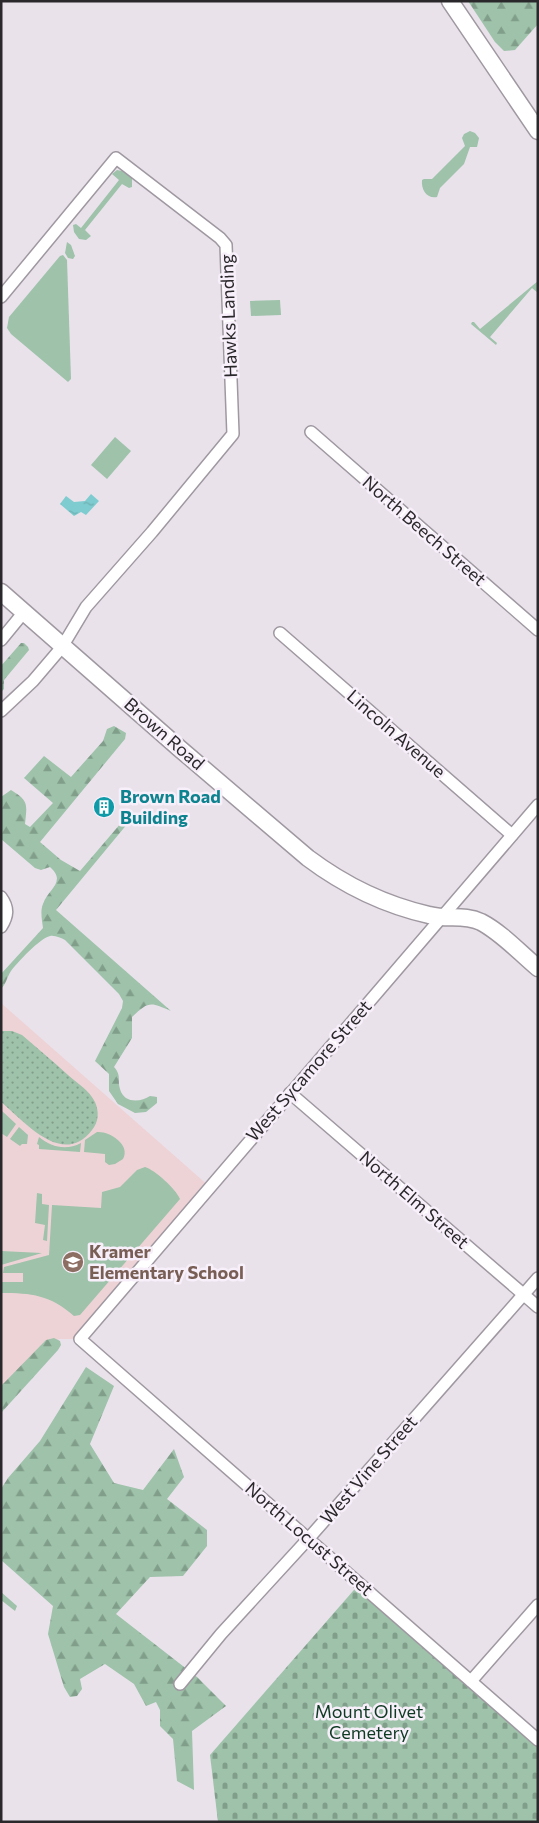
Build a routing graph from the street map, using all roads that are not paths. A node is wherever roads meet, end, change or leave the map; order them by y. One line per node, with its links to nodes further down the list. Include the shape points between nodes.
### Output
1 (450, 1): 2 (street)
2 (538, 131)
3 (1, 297): 10 (street, Hawks Landing, via 116,158 226,245 233,434 86,607)
4 (311, 432): 7 (street, North Beech Street)
5 (1, 592): 6 (street, Brown Road)
6 (24, 612): 9 (street); 10 (street, Brown Road)
7 (538, 630)
8 (280, 633): 13 (street, Lincoln Avenue)
9 (1, 640)
10 (62, 647): 11 (street); 15 (street, Brown Road, via 326,871 388,903)
11 (1, 711)
12 (538, 805): 13 (street, West Sycamore Street)
13 (512, 834): 15 (street, West Sycamore Street)
14 (1, 896): 16 (street, via 7,910)
15 (440, 918): 17 (street, Brown Road, via 469,918 482,923); 18 (street, West Sycamore Street)
16 (1, 927)
17 (538, 968)
18 (290, 1094): 20 (street, North Elm Street); 22 (street, West Sycamore Street)
19 (538, 1278): 20 (street, West Vine Street)
20 (523, 1295): 21 (street, North Elm Street); 23 (street, West Vine Street)
21 (538, 1307)
22 (80, 1339): 23 (street, North Locust Street)
23 (309, 1538): 25 (street, North Locust Street); 26 (street, West Vine Street)
24 (538, 1605): 25 (street)
25 (471, 1681): 27 (street, North Locust Street)
26 (180, 1684)
27 (538, 1740)

